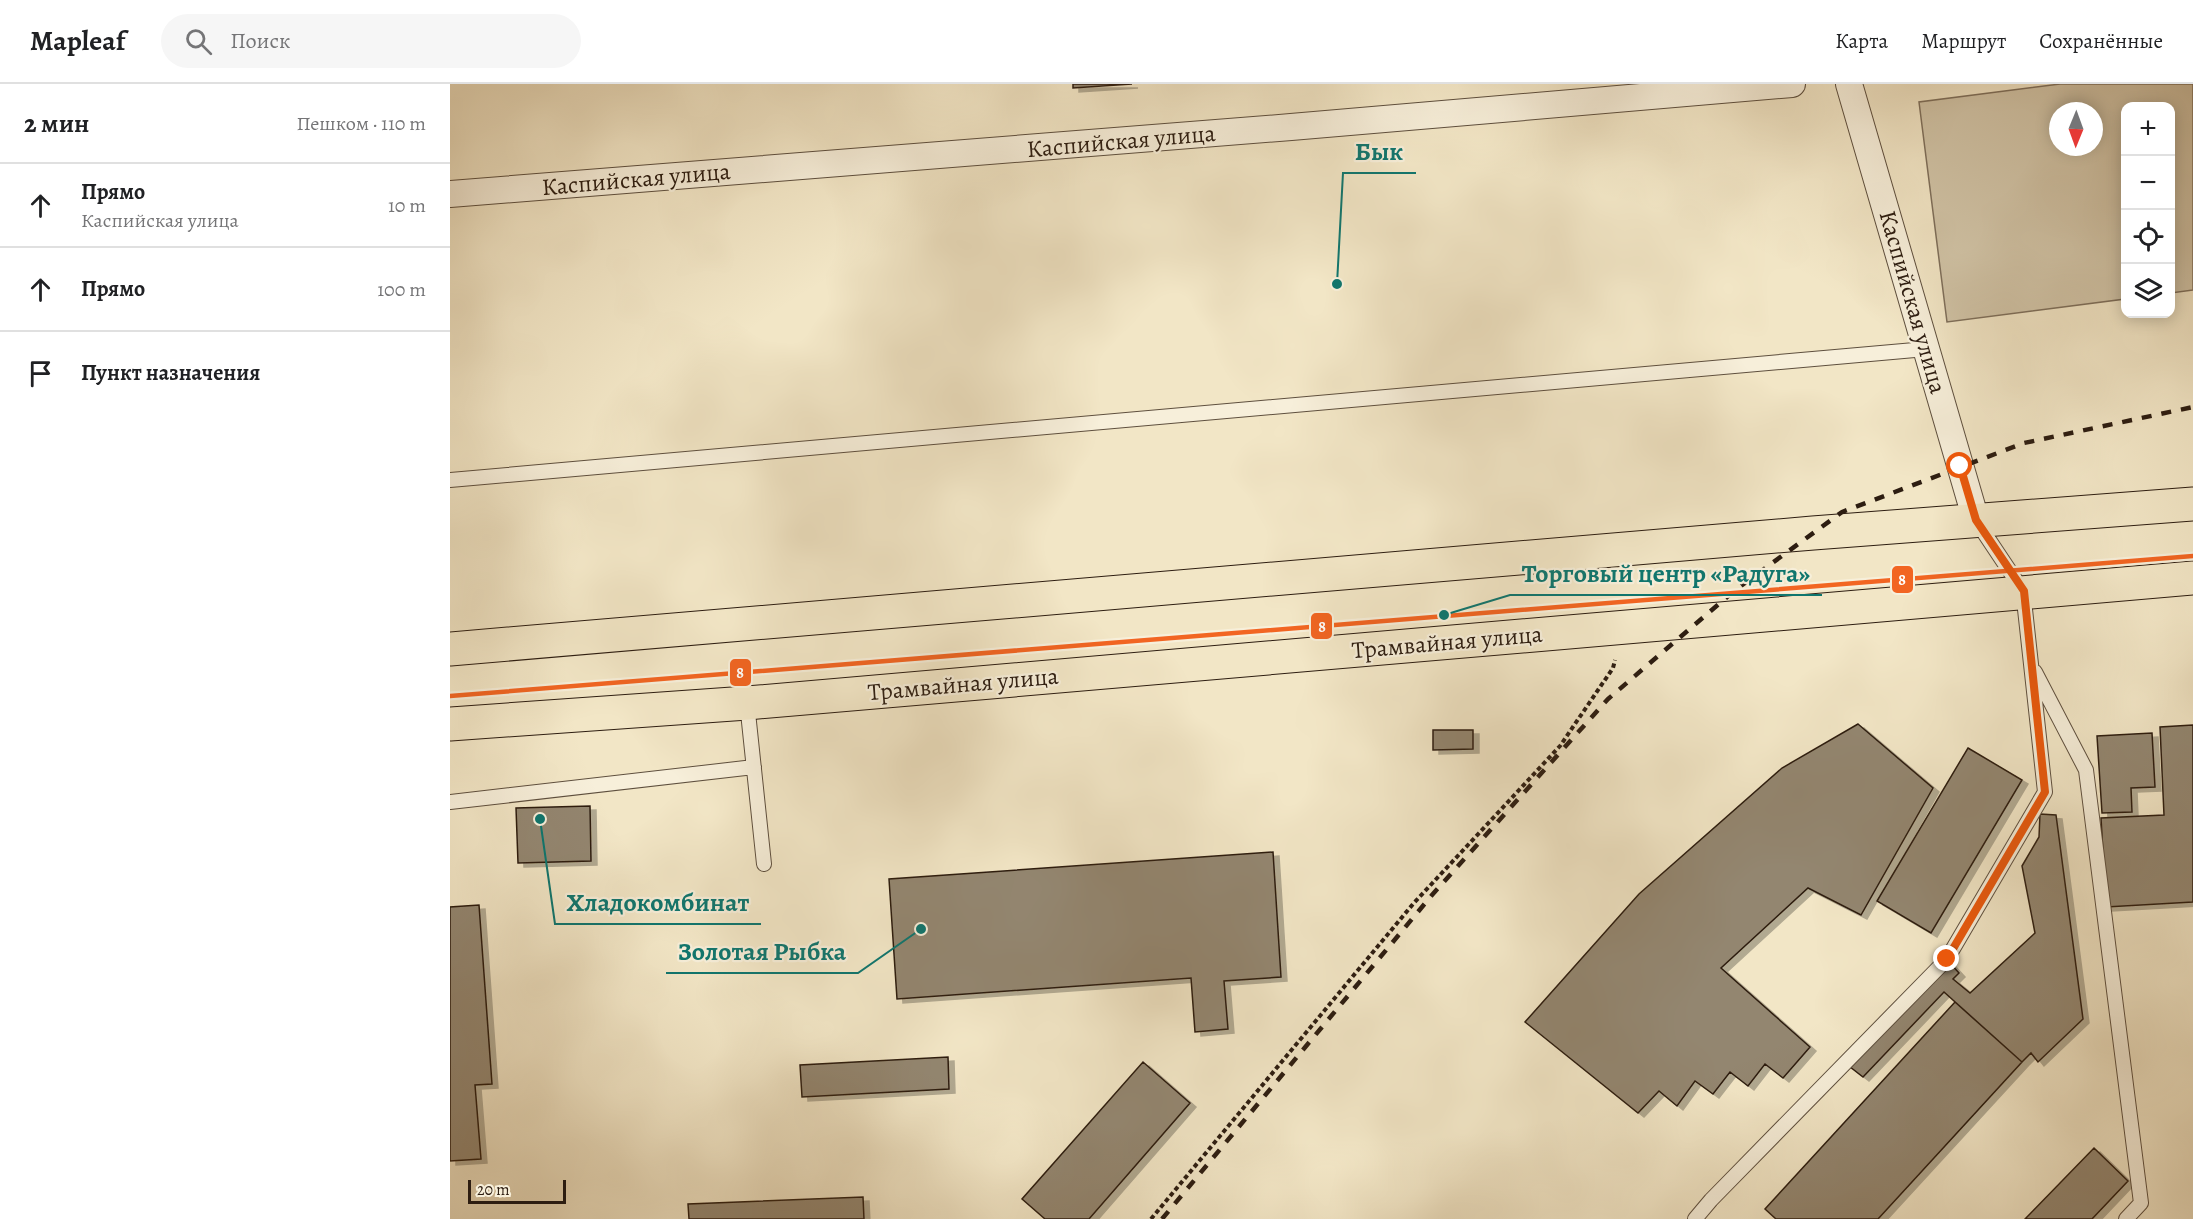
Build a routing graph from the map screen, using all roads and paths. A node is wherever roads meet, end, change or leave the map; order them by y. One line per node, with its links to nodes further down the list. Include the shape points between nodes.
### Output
1 (1792, 84): 3 (street, Каспийская улица, via 1292,128)
2 (1849, 84): 4 (street, Каспийская улица)
3 (450, 194)
4 (1926, 349): 5 (lane); 7 (street, Каспийская улица)
5 (450, 480)
6 (2193, 504): 7 (main road)
7 (1976, 520): 9 (lane); 11 (main road)
8 (2193, 578): 9 (main road, Трамвайная улица)
9 (2024, 591): 10 (main road, Трамвайная улица); 12 (lane)
10 (1619, 627): 13 (main road, Трамвайная улица); 18 (path, via 1613,668 1560,746 1413,904)
11 (450, 649)
12 (2031, 665): 19 (lane, via 2045,792 1947,959); 20 (lane, via 2086,770 2141,1203)
13 (747, 703): 14 (main road, Трамвайная улица); 15 (lane)
14 (450, 724)
15 (754, 767): 16 (lane); 17 (lane)
16 (450, 802)
17 (764, 864)
18 (1151, 1219)
19 (1695, 1219)
20 (2126, 1219)

